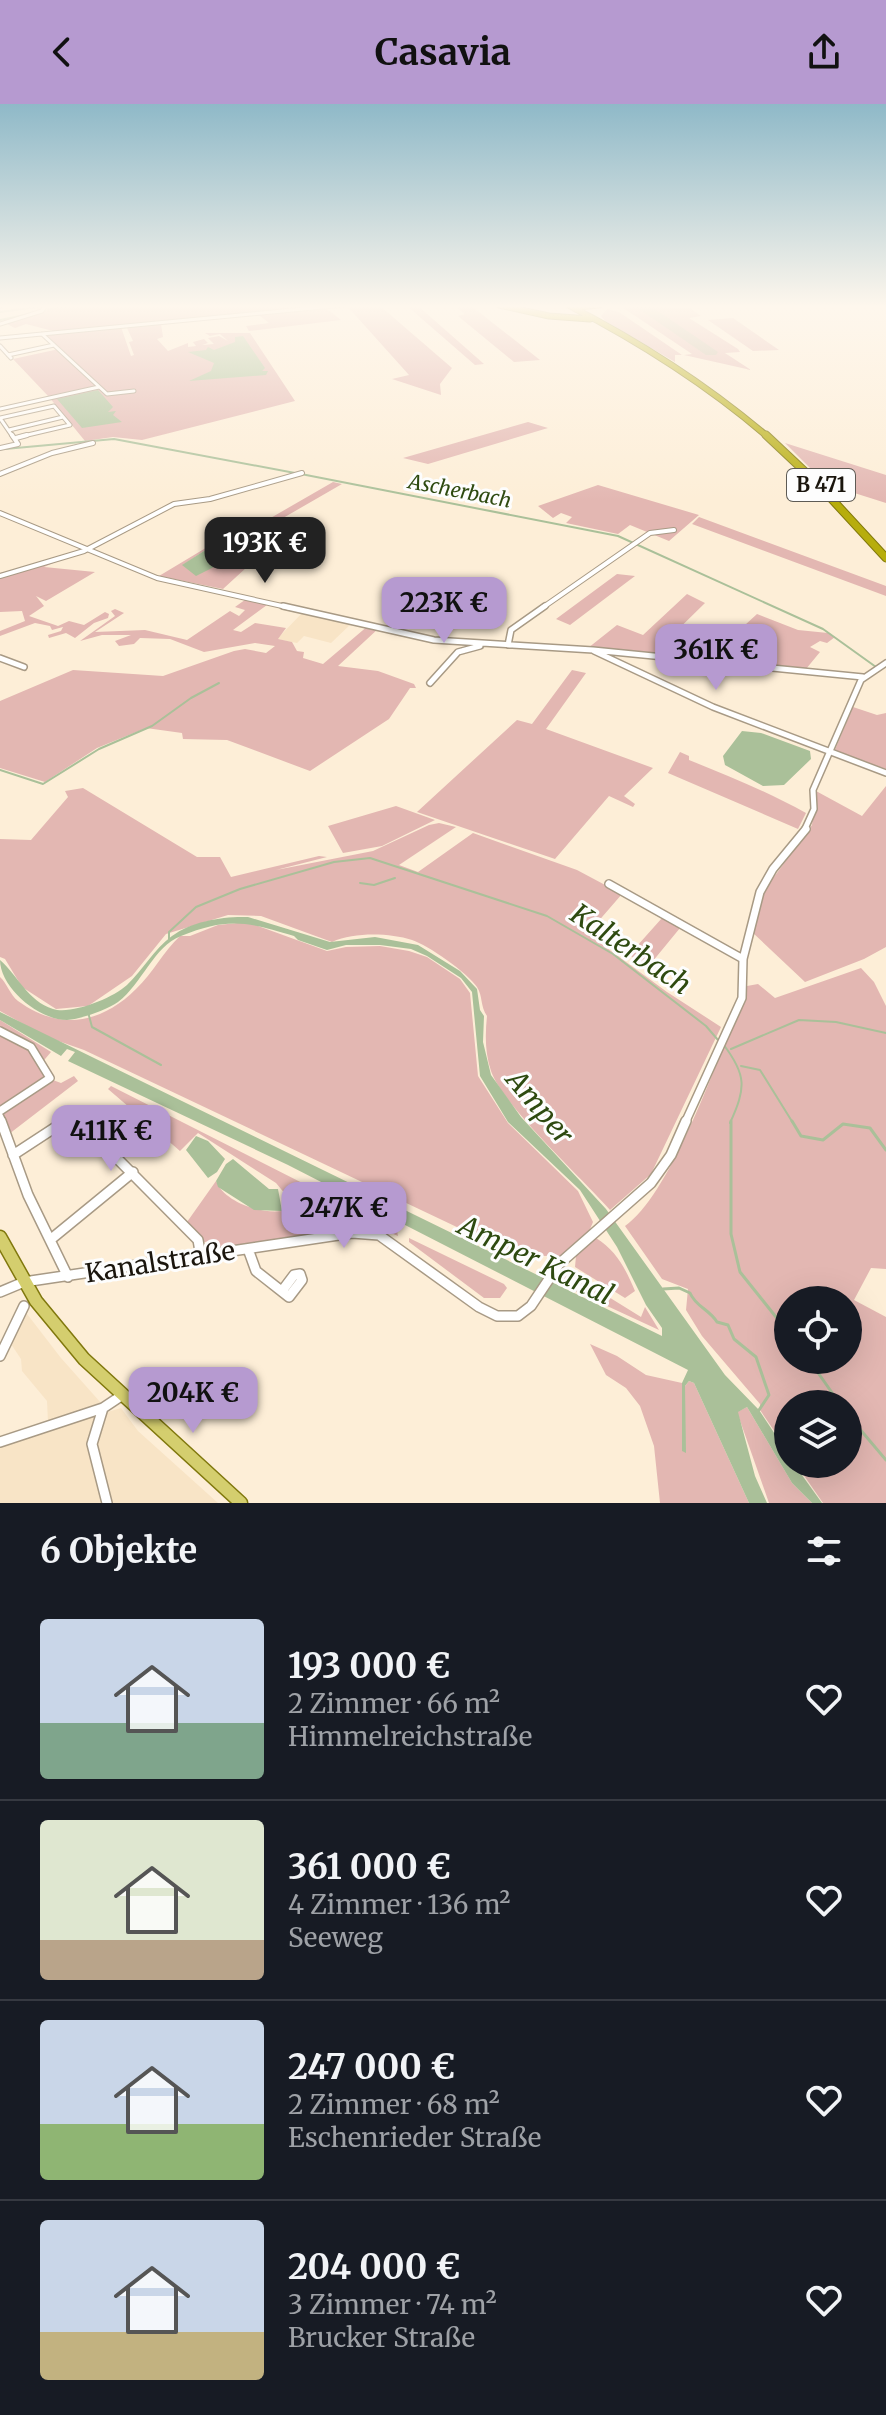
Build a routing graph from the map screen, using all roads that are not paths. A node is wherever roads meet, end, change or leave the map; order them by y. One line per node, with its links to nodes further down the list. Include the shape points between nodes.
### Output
1 (81, 370): 3 (street)
2 (684, 370): 19 (highway, B 471, via 750,419 816,479)
3 (99, 387): 4 (street, via 107,394); 5 (street)
4 (134, 391)
5 (0, 409)
6 (63, 417): 7 (street, via 54,406); 8 (street); 9 (street, via 70,425)
7 (0, 418): 8 (street)
8 (9, 430): 9 (street)
9 (16, 438): 11 (street, via 16,449)
10 (93, 443): 12 (street)
11 (0, 448)
12 (51, 451): 13 (street); 14 (street)
13 (58, 457)
14 (0, 474)
15 (300, 474): 18 (street, via 174,504)
16 (0, 513): 18 (street)
17 (674, 530): 22 (street, via 650,533 634,543 511,630)
18 (86, 550): 20 (street); 21 (street, via 157,578 434,640)
19 (886, 558)
20 (0, 576)
21 (483, 644): 22 (street); 28 (street, via 458,652)
22 (508, 645): 23 (street)
23 (593, 650): 27 (street); 29 (street, via 713,707)
24 (0, 658): 26 (street)
25 (881, 666): 27 (street)
26 (24, 667)
27 (863, 677): 29 (street)
28 (430, 683)
29 (831, 753): 30 (street); 32 (street, via 813,790 808,827 759,894)
30 (886, 773)
31 (609, 884): 32 (street)
32 (743, 959): 39 (street, Kanalstraße, via 742,998 663,1168 550,1275 531,1306 518,1316 497,1316 479,1307 379,1235 352,1233)
33 (3, 1032): 34 (street, via 31,1047 50,1078)
34 (0, 1114): 35 (street)
35 (13, 1155): 36 (street, via 74,1115); 38 (street)
36 (133, 1172): 38 (street); 40 (street, via 198,1240)
37 (0, 1237): 42 (main road)
38 (50, 1240): 41 (street)
39 (248, 1249): 40 (street, Kanalstraße); 43 (street, via 256,1271)
40 (201, 1257): 41 (street, Kanalstraße)
41 (68, 1277): 42 (street, Kanalstraße)
42 (24, 1282): 44 (street, Kanalstraße); 47 (main road, via 84,1359)
43 (282, 1291)
44 (0, 1292)
45 (24, 1306): 46 (street)
46 (0, 1356)
47 (121, 1396): 48 (street); 51 (main road)
48 (103, 1408): 49 (street); 50 (street, via 91,1441)
49 (0, 1442)
50 (107, 1503)
51 (241, 1503)

